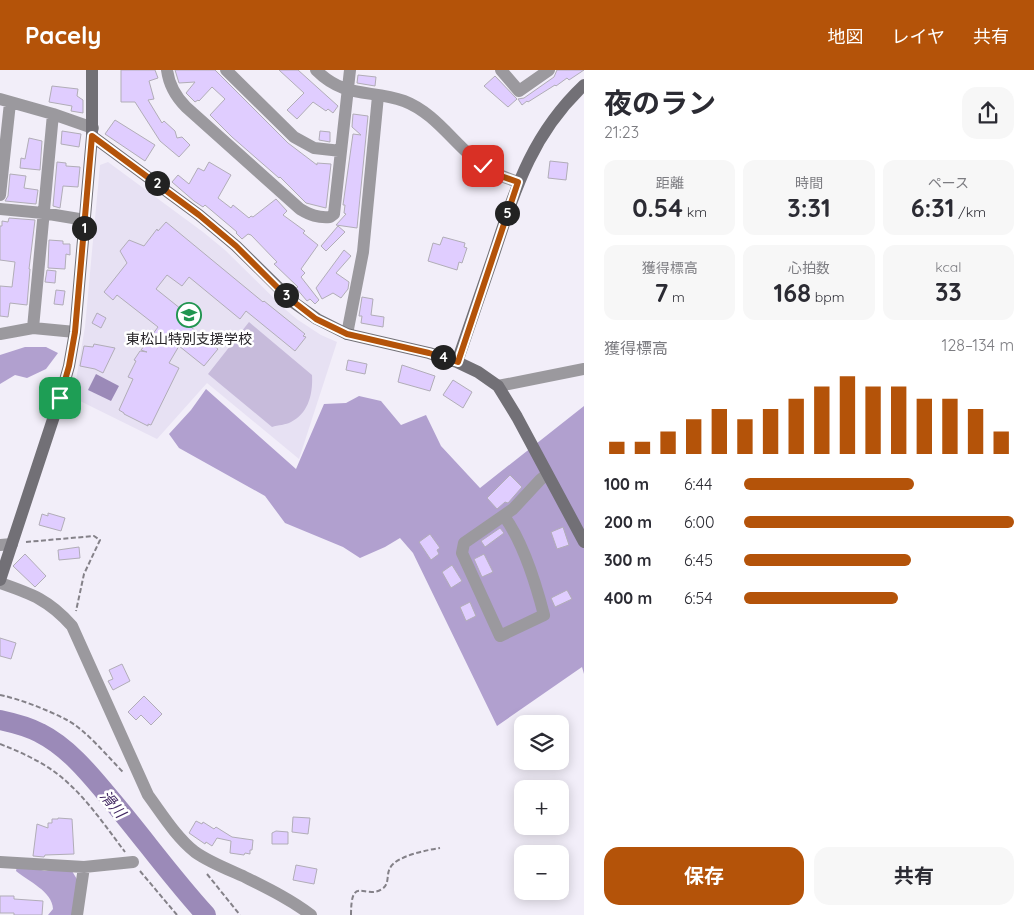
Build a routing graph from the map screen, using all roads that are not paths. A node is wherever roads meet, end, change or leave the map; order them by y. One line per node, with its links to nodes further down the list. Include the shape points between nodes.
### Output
1 (92, 70): 13 (street)
2 (167, 70): 14 (street, via 176,96 186,107 275,188 310,215 320,218 334,214)
3 (226, 70): 14 (street, via 294,138 314,148)
4 (316, 70): 9 (street)
5 (350, 70): 9 (street)
6 (501, 70): 7 (street, via 519,91)
7 (549, 70)
8 (584, 85): 15 (street, via 550,122)
9 (348, 90): 10 (street); 14 (street)
10 (378, 96): 15 (street, via 404,101 419,109 483,166); 23 (street, via 363,252)
11 (5, 101): 12 (street); 16 (street)
12 (53, 114): 13 (street); 18 (street)
13 (92, 132): 19 (street); 23 (street, via 236,246 301,308)
14 (341, 151)
15 (518, 182): 24 (street)
16 (0, 195)
17 (0, 209): 18 (street)
18 (42, 213): 19 (street); 20 (street)
19 (85, 220): 21 (street)
20 (33, 328): 21 (street); 22 (street)
21 (75, 332): 30 (street, via 60,398)
22 (0, 334)
23 (347, 334): 24 (street)
24 (458, 362): 26 (street)
25 (584, 369): 26 (street)
26 (498, 386): 27 (street)
27 (547, 474): 28 (street); 29 (street)
28 (504, 516): 28 (street, via 464,543 461,549 500,636 544,615 537,586)
29 (584, 542)
30 (6, 544): 31 (street)
31 (0, 582): 36 (street, via 51,605 72,626 148,795 195,852 264,886)
32 (0, 862): 34 (street)
33 (133, 862): 34 (street)
34 (84, 867): 35 (street)
35 (77, 915)
36 (311, 915)

